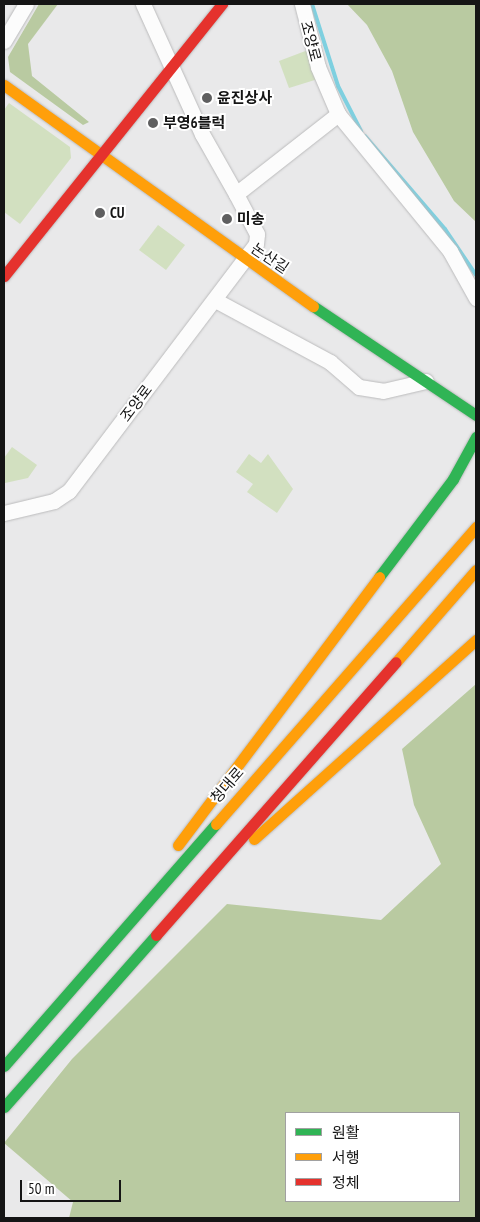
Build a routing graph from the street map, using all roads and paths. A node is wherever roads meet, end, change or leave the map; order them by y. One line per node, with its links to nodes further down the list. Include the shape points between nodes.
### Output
1 (26, 4): 5 (street)
2 (143, 4): 6 (street)
3 (222, 4): 6 (street)
4 (302, 4): 8 (street, 조양로, via 318,67)
5 (4, 40)
6 (172, 64): 9 (street); 10 (street, via 210,150)
7 (4, 85): 9 (street, 논산길)
8 (338, 114): 10 (street); 13 (street, 조양로, via 450,250)
9 (101, 153): 11 (street, 논산길); 12 (street)
10 (236, 194): 11 (street, 조양로, via 258,234)
11 (246, 260): 14 (street, 조양로); 15 (street, 논산길)
12 (4, 276)
13 (476, 298)
14 (215, 300): 15 (street, via 330,362 359,387 382,391); 18 (street, 조양로, via 64,496)
15 (426, 381): 16 (street, 논산길)
16 (476, 415)
17 (476, 437): 22 (street, via 453,479)
18 (4, 513)
19 (476, 527): 22 (street, 청대로)
20 (476, 570): 23 (street)
21 (476, 640): 23 (street, via 287,806)
22 (89, 964): 24 (street, 청대로)
23 (114, 981): 25 (street)
24 (4, 1066)
25 (4, 1107)

